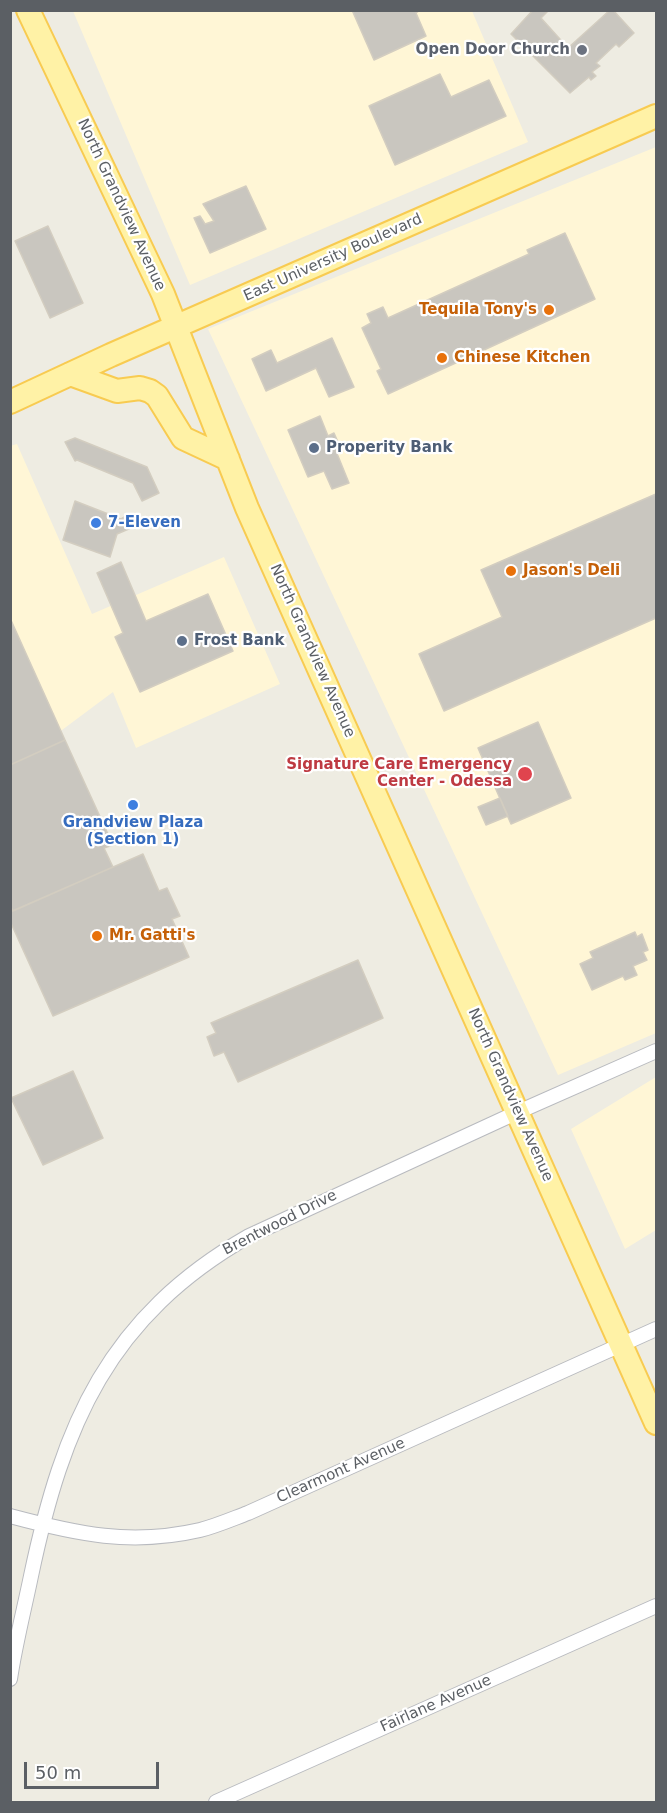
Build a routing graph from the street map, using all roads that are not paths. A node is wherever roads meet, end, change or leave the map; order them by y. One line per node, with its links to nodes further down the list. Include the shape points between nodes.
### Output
1 (28, 10): 3 (main road, North Grandview Avenue)
2 (657, 116): 3 (main road, East University Boulevard)
3 (176, 326): 4 (main road, East University Boulevard); 6 (main road, North Grandview Avenue)
4 (70, 374): 5 (main road, East University Boulevard); 6 (main road, via 117,391 150,391 183,438)
5 (10, 402)
6 (228, 459): 8 (main road, North Grandview Avenue)
7 (657, 1051): 8 (street, Brentwood Drive)
8 (518, 1112): 10 (main road, North Grandview Avenue); 13 (street, Brentwood Drive, via 249,1236 186,1277 127,1336 103,1370 73,1431)
9 (657, 1329): 10 (street, Clearmont Avenue)
10 (622, 1345): 11 (main road, North Grandview Avenue); 13 (street, Clearmont Avenue, via 248,1513 201,1530 152,1538 102,1537)
11 (657, 1423)
12 (10, 1516): 13 (street, Clearmont Avenue)
13 (42, 1524): 15 (street, Brentwood Drive)
14 (657, 1606): 16 (street, Fairlane Avenue)
15 (10, 1679)
16 (216, 1803)

